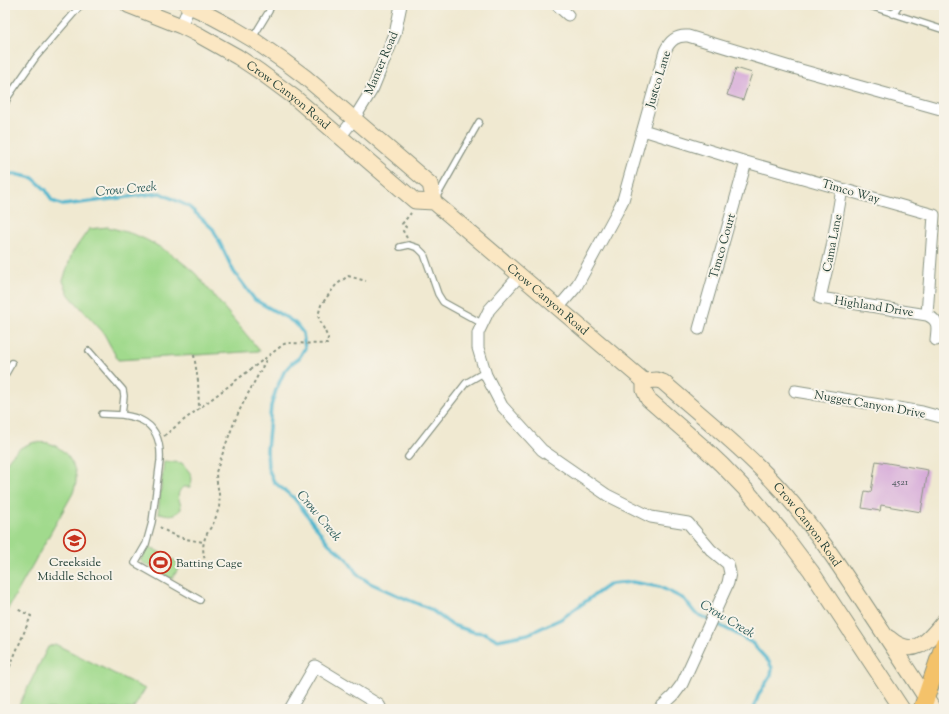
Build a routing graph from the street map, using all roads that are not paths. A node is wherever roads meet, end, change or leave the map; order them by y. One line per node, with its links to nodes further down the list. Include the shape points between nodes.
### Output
1 (81, 5): 14 (lane, via 36,57)
2 (128, 5): 11 (main road, Crow Canyon Road)
3 (189, 5): 11 (street); 13 (main road, Crow Canyon Road)
4 (271, 5): 13 (lane)
5 (401, 5): 16 (street, Manter Road, via 395,34 373,88)
6 (557, 5): 10 (street)
7 (867, 5): 9 (lane)
8 (899, 5): 9 (lane)
9 (893, 14): 12 (lane)
10 (568, 15)
11 (181, 26): 19 (main road, Crow Canyon Road, via 217,44 259,71)
12 (944, 30)
13 (252, 40): 16 (main road, Crow Canyon Road, via 295,69)
14 (5, 104)
15 (944, 110): 18 (street, Justco Lane, via 683,36 675,38 667,47)
16 (354, 119): 19 (street, Manter Road); 22 (main road, Crow Canyon Road, via 430,184)
17 (480, 122): 22 (lane)
18 (643, 130): 20 (street, Timco Way); 26 (street, Justco Lane, via 623,200 576,286)
19 (340, 137): 22 (main road, Crow Canyon Road, via 415,201)
20 (746, 162): 21 (street, Timco Way); 29 (street, Timco Court)
21 (842, 189): 25 (street, Cama Lane); 27 (street, Timco Way, via 934,215)
22 (428, 202): 24 (main road, Crow Canyon Road)
23 (400, 247): 28 (lane, via 409,245 418,248 424,254 443,302)
24 (520, 275): 26 (main road, Crow Canyon Road); 28 (street, via 489,310)
25 (820, 298): 27 (street, Highland Drive)
26 (558, 308): 35 (main road, Crow Canyon Road)
27 (927, 315): 30 (street, via 934,319 937,325)
28 (483, 324): 33 (street, via 478,333 478,348)
29 (698, 329)
30 (936, 340)
31 (89, 351): 38 (lane, via 122,390)
32 (12, 363): 34 (lane)
33 (485, 372): 40 (lane, via 466,383); 48 (street, via 502,406 542,450 607,495 652,517 688,523 711,550 728,564 728,583 686,676 677,691)
34 (5, 375)
35 (644, 381): 43 (main road, Crow Canyon Road, via 663,382 734,444 781,490 828,549); 49 (main road, Crow Canyon Road, via 648,399 722,465 789,541)
36 (795, 391): 39 (street, Nugget Canyon Drive)
37 (102, 414): 38 (lane)
38 (122, 415): 41 (lane, via 142,420 149,426 159,441 161,451 152,522 146,544 135,563)
39 (944, 418)
40 (408, 457)
41 (200, 600)
42 (944, 621): 43 (main road, via 928,641 918,647 908,648 896,644)
43 (885, 636): 45 (main road, Crow Canyon Road)
44 (944, 644): 45 (main road)
45 (927, 705)
46 (290, 709): 47 (street, via 315,666 379,705)
47 (381, 709)
48 (659, 709)
49 (902, 709)

